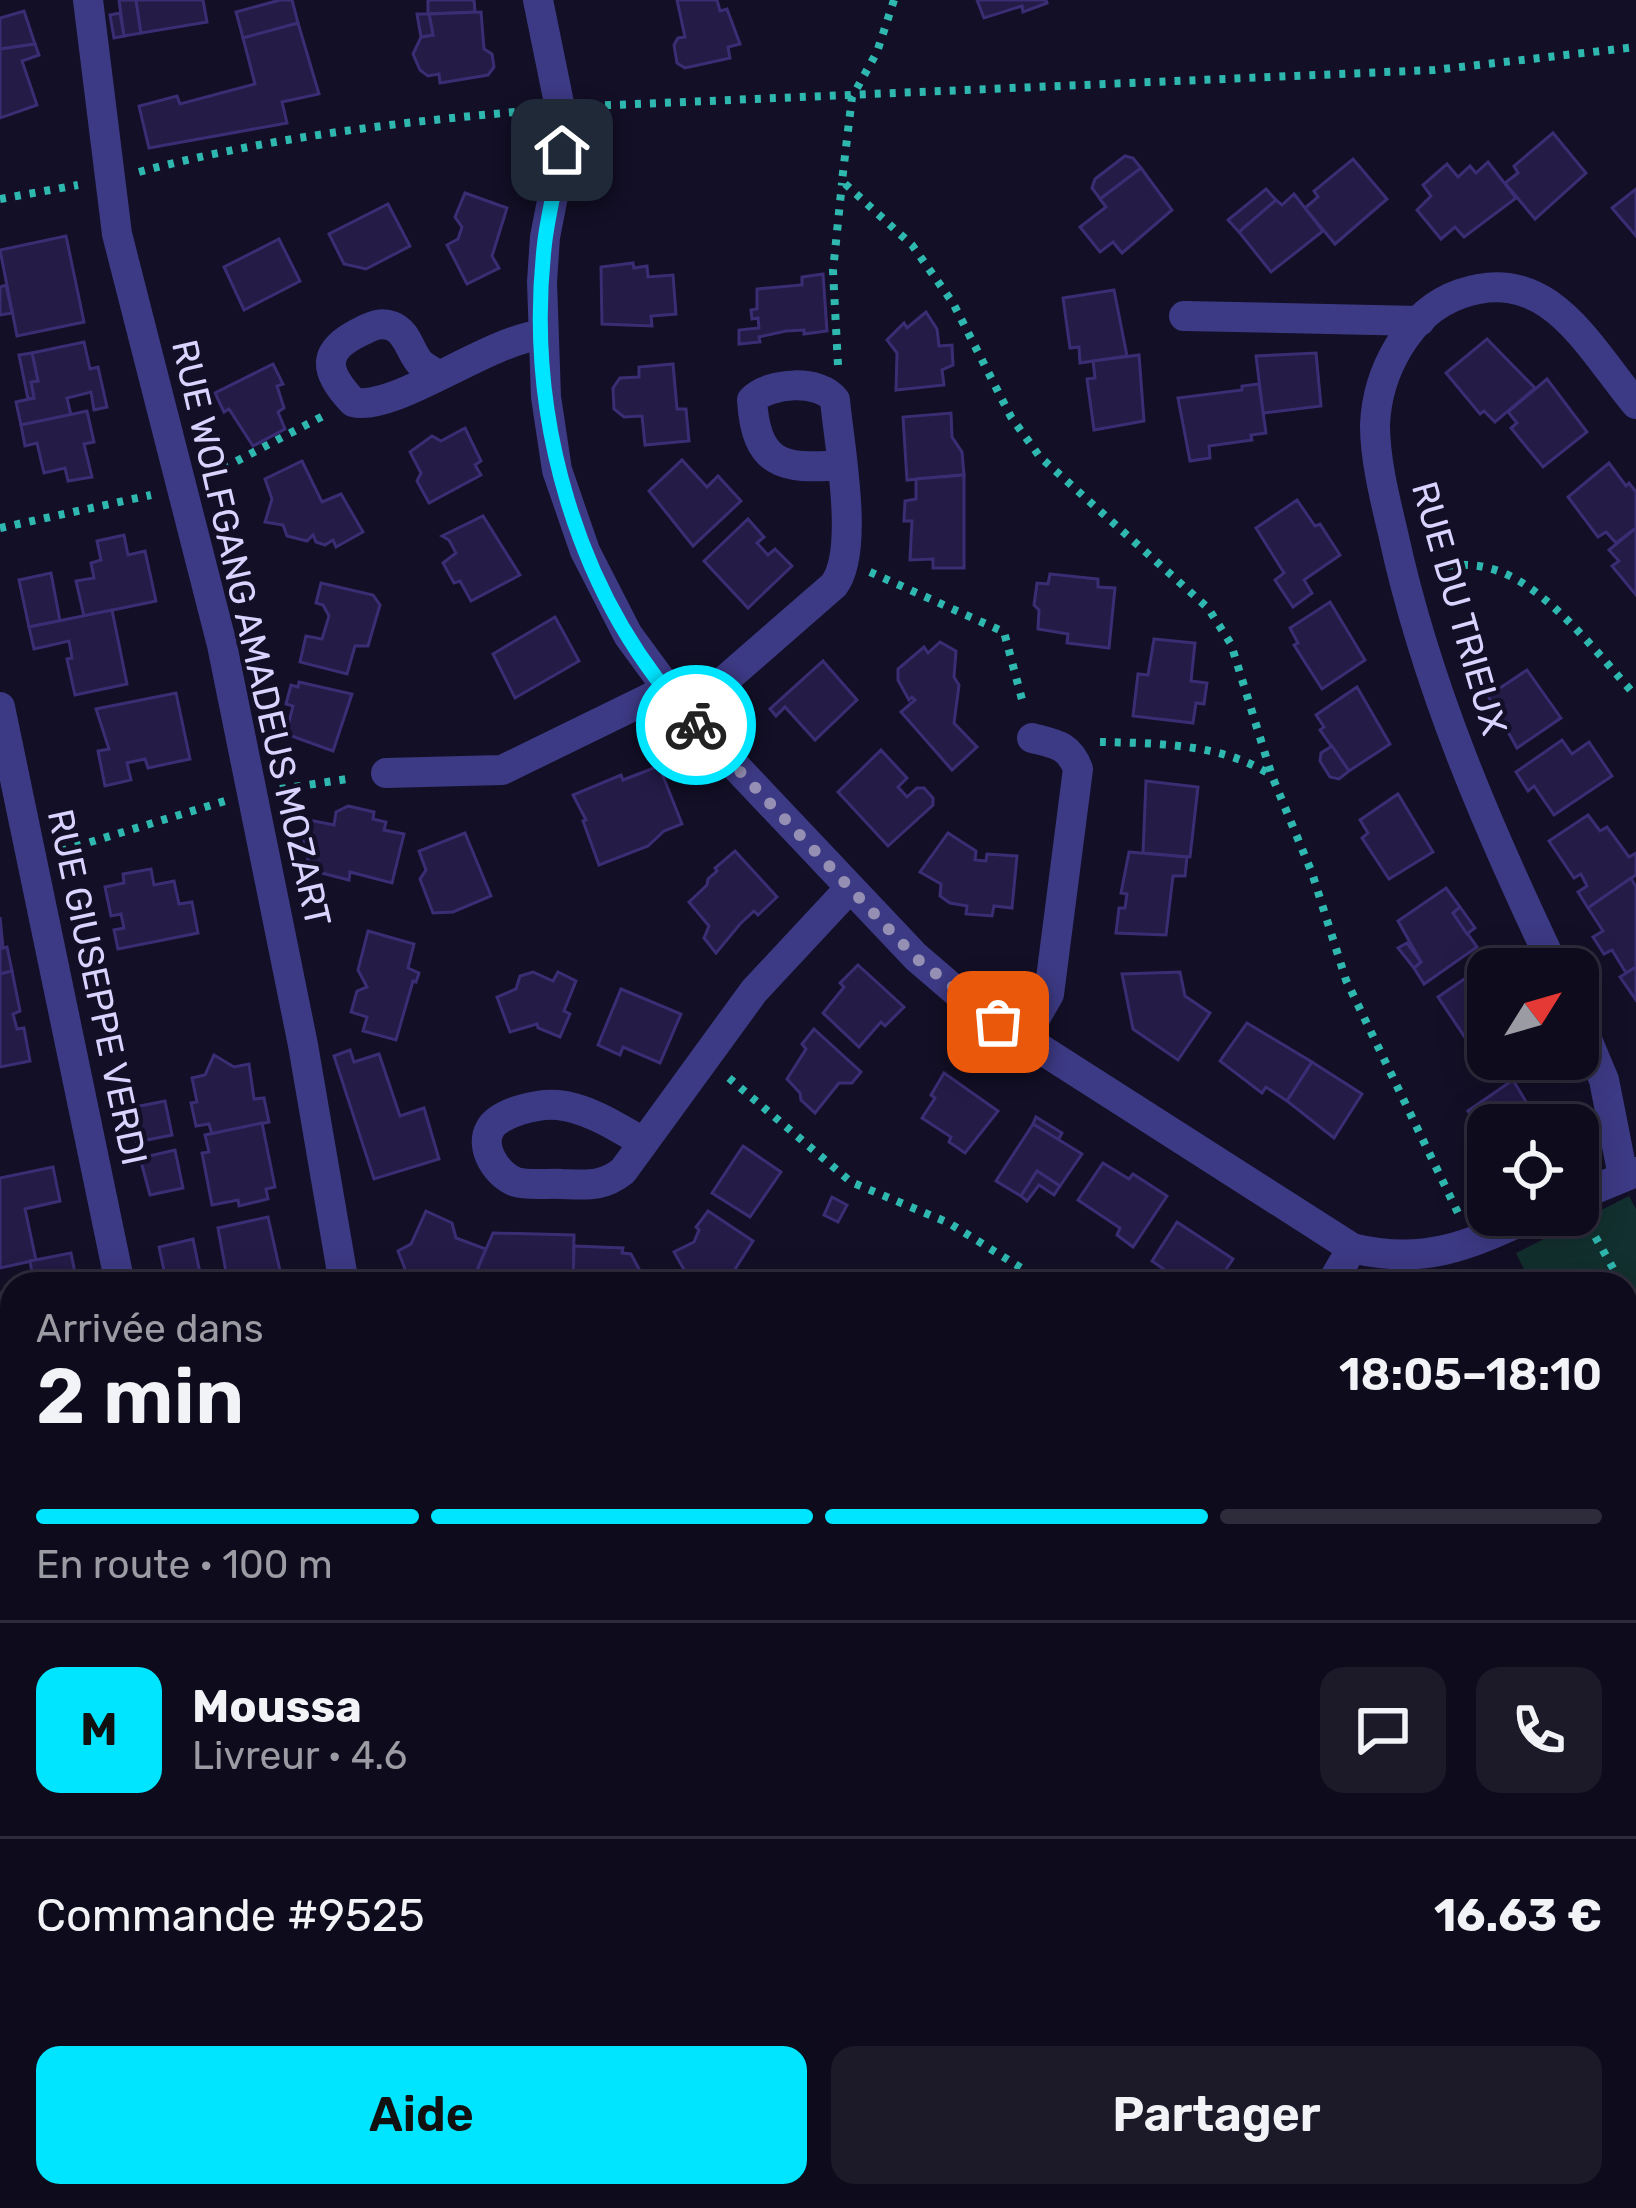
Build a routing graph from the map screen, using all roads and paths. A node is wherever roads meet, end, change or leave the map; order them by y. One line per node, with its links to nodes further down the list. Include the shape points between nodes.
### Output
1 (88, 0): 7 (street, RUE WOLFGANG AMADEUS MOZART)
2 (538, 0): 6 (street)
3 (894, 0): 5 (path)
4 (1636, 46): 5 (path, via 1433,70)
5 (852, 97): 6 (path); 8 (path)
6 (560, 108): 7 (path, via 422,120 189,158); 12 (street)
7 (108, 180): 9 (path); 18 (street, RUE WOLFGANG AMADEUS MOZART)
8 (842, 181): 14 (path, via 833,271); 28 (path, via 912,244 1040,457 1208,608 1231,644)
9 (0, 199)
10 (1184, 316): 11 (street)
11 (1420, 321): 16 (street, RUE DU TRIEUX, via 1447,298 1476,288 1537,293); 21 (street, RUE DU TRIEUX, via 1388,366 1375,427)
12 (541, 335): 13 (street, via 516,338); 23 (street, via 557,470 584,551 628,635)
13 (437, 375): 15 (street, via 374,404); 15 (street, via 418,362 396,327 376,324 340,341 330,356)
14 (835, 400): 17 (street); 17 (street, via 815,386 766,389 752,400 754,433 765,450 796,467)
15 (353, 402): 18 (path)
16 (1636, 404)
17 (841, 465): 20 (street)
18 (183, 483): 19 (path); 29 (street, RUE WOLFGANG AMADEUS MOZART)
19 (0, 528)
20 (847, 562): 23 (street, via 834,585); 25 (path, via 1004,632)
21 (1401, 572): 22 (path, via 1461,565 1507,574 1560,614); 32 (street, RUE DU TRIEUX, via 1432,684)
22 (1636, 696)
23 (676, 702): 27 (street, via 502,770); 31 (street)
24 (0, 706): 30 (street, RUE GIUSEPPE VERDI)
25 (1032, 737): 26 (street)
26 (1063, 745): 28 (path, via 1222,752); 33 (street, via 1078,769 1058,948 1049,994)
27 (386, 773): 29 (path)
28 (1272, 776): 41 (path, via 1346,980)
29 (252, 793): 30 (path); 44 (street, RUE WOLFGANG AMADEUS MOZART)
30 (31, 860): 43 (street, RUE GIUSEPPE VERDI)
31 (850, 888): 33 (street, via 916,958); 34 (street)
32 (1545, 948)
33 (1024, 1038): 42 (street)
34 (704, 1058): 36 (street); 45 (path, via 850,1182 949,1223)
35 (1599, 1068): 37 (street)
36 (643, 1142): 36 (street, via 556,1104 508,1116 487,1140 493,1163 516,1182 601,1186)
37 (1630, 1174): 38 (street)
38 (1599, 1187)
39 (1487, 1236): 41 (street)
40 (1594, 1236): 47 (path)
41 (1469, 1244): 42 (street, via 1404,1256)
42 (1352, 1248): 46 (street)
43 (117, 1272)
44 (342, 1272)
45 (1028, 1272)
46 (1338, 1272)
47 (1615, 1272)

